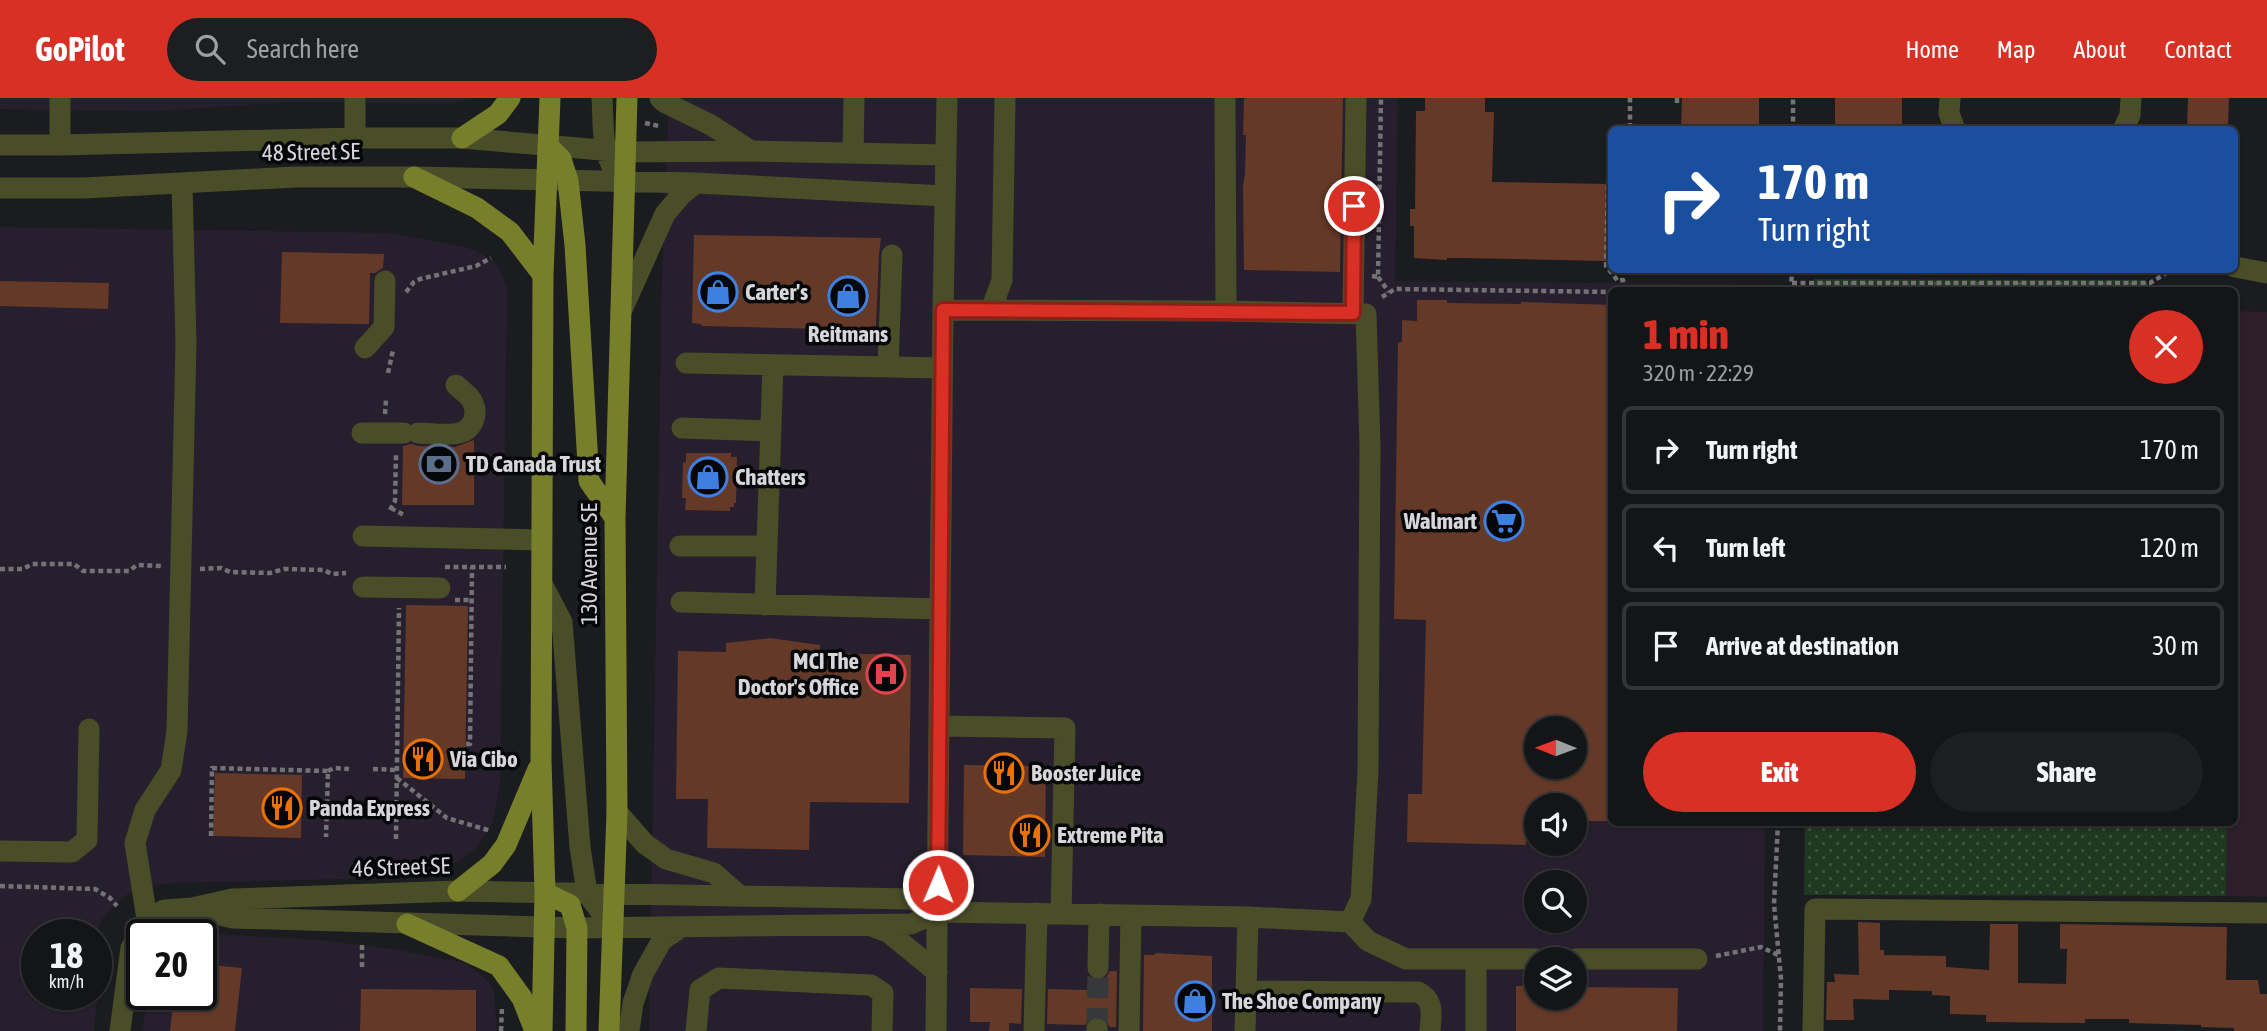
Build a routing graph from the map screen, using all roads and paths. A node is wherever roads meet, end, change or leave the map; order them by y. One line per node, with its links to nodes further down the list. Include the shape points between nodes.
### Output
1 (60, 98): 27 (street)
2 (355, 98): 24 (street)
3 (510, 98): 25 (main road, via 498,114)
4 (550, 98): 28 (main road, 130 Avenue SE)
5 (602, 98): 29 (street)
6 (627, 98): 29 (main road, 130 Avenue SE)
7 (660, 98): 30 (street)
8 (854, 98): 31 (street)
9 (947, 98): 32 (street)
10 (1005, 98): 62 (street, via 1002,280)
11 (1225, 98): 63 (street)
12 (1356, 98): 65 (street)
13 (1381, 98): 52 (path)
14 (1630, 98): 20 (path)
15 (1793, 98): 21 (path)
16 (1950, 98): 22 (street)
17 (2131, 98): 23 (street)
18 (644, 123): 19 (path)
19 (659, 126)
20 (1630, 126)
21 (1793, 126)
22 (1954, 126)
23 (2125, 126)
24 (355, 138): 25 (street, 48 Street SE); 27 (street, 48 Street SE)
25 (462, 138): 28 (street, 48 Street SE)
26 (0, 145): 27 (street, 48 Street SE)
27 (60, 145)
28 (548, 146): 29 (street, 48 Street SE); 34 (main road, 130 Avenue SE); 35 (main road, via 561,159)
29 (615, 152): 30 (street, 48 Street SE); 37 (main road, 130 Avenue SE)
30 (751, 152): 31 (street, 48 Street SE)
31 (853, 153): 32 (street, 48 Street SE)
32 (946, 155): 41 (street)
33 (414, 177): 34 (street, 48 Street SE); 39 (street, 48 Street SE, via 296,177); 50 (main road, via 477,208 510,232)
34 (546, 181): 35 (street, 48 Street SE); 50 (main road, 130 Avenue SE)
35 (568, 181): 37 (street, 48 Street SE); 79 (main road, via 589,481)
36 (1608, 181): 44 (path)
37 (623, 183): 38 (street, 48 Street SE); 64 (main road, 130 Avenue SE)
38 (696, 183): 41 (street, 48 Street SE); 64 (street, via 665,214)
39 (182, 184): 40 (street, 48 Street SE); 127 (street, via 186,343 177,731 171,770 145,810 135,843)
40 (0, 188)
41 (945, 195): 61 (street)
42 (892, 255): 70 (street)
43 (491, 258): 60 (path, via 420,279 404,294)
44 (1608, 268)
45 (2238, 268): 49 (street)
46 (1612, 273): 55 (path, via 1623,280)
47 (1792, 273): 54 (path)
48 (2166, 273): 54 (path, via 2150,283)
49 (2267, 273)
50 (542, 275): 81 (main road, 130 Avenue SE)
51 (1366, 276): 52 (path)
52 (1378, 276): 57 (path)
53 (385, 281): 67 (street, via 384,327)
54 (1792, 283): 56 (path)
55 (1623, 287)
56 (1791, 287)
57 (1389, 292): 58 (path); 59 (path)
58 (1608, 292)
59 (1382, 297)
60 (404, 303)
61 (943, 310): 62 (street); 71 (street)
62 (990, 310): 63 (street)
63 (1226, 311): 65 (street)
64 (621, 312): 79 (main road, 130 Avenue SE)
65 (1353, 313): 128 (street, via 1366,314 1370,485 1368,771 1362,899)
66 (395, 341): 72 (path)
67 (365, 348)
68 (686, 363): 69 (street)
69 (773, 365): 70 (street); 75 (street)
70 (888, 367): 71 (street)
71 (942, 368): 95 (street)
72 (388, 373)
73 (456, 385): 77 (street, via 475,408 468,430)
74 (682, 428): 75 (street)
75 (770, 431): 83 (street)
76 (362, 433): 77 (street)
77 (406, 438): 78 (path)
78 (388, 517)
79 (615, 518): 105 (main road, 130 Avenue SE)
80 (363, 536): 81 (street)
81 (541, 540): 89 (main road, 130 Avenue SE)
82 (680, 545): 83 (street)
83 (766, 546): 94 (street)
84 (472, 567): 92 (path)
85 (169, 568): 86 (path, via 137,565 129,571 83,571 74,564 32,564 23,569)
86 (0, 569)
87 (195, 569): 88 (path, via 324,570)
88 (355, 580): 90 (street)
89 (542, 584): 99 (main road, 130 Avenue SE); 115 (street, via 562,622)
90 (444, 594): 92 (path)
91 (400, 600): 102 (path)
92 (471, 600): 98 (path, via 470,744)
93 (681, 602): 94 (street)
94 (765, 605): 95 (street)
95 (940, 610): 96 (street)
96 (940, 726): 120 (street); 123 (street, via 1065,728)
97 (89, 729): 111 (street, via 87,840 72,852)
98 (466, 744)
99 (541, 760): 113 (main road, via 506,845 492,864); 114 (main road, 130 Avenue SE)
100 (349, 769): 103 (path)
101 (373, 769): 102 (path)
102 (397, 770): 104 (path)
103 (328, 771): 108 (path, via 212,768); 109 (path)
104 (397, 778): 107 (path, via 447,818); 110 (path)
105 (617, 811): 116 (main road, 130 Avenue SE); 117 (street, via 645,844 666,859 714,873)
106 (1777, 826): 136 (path, via 1774,904)
107 (492, 831)
108 (211, 836)
109 (326, 837)
110 (396, 839)
111 (0, 851)
112 (0, 886): 118 (path, via 95,889)
113 (458, 891): 114 (street, 46 Street SE); 119 (street, 46 Street SE, via 232,899)
114 (545, 893): 115 (street, 46 Street SE); 132 (main road, 130 Avenue SE); 133 (main road, via 570,905)
115 (587, 893): 116 (street, 46 Street SE); 131 (street)
116 (614, 893): 117 (street, 46 Street SE); 131 (main road, 130 Avenue SE)
117 (740, 896): 120 (street, 46 Street SE, via 911,899)
118 (117, 905)
119 (192, 908): 127 (street, 46 Street SE, via 164,910); 129 (street, 46 Street SE, via 233,918)
120 (938, 912): 121 (street); 130 (street, 46 Street SE, via 911,924); 143 (street)
121 (1037, 913): 123 (street); 157 (street)
122 (2267, 913): 163 (street, via 1815,909)
123 (1061, 914): 124 (street)
124 (1099, 915): 125 (street); 142 (street)
125 (1131, 915): 126 (street); 158 (street)
126 (1248, 917): 128 (street); 145 (street)
127 (147, 919)
128 (1350, 922): 137 (street, via 1368,941 1406,959)
129 (407, 924): 132 (street, 46 Street SE); 149 (main road, via 499,966 522,998)
130 (862, 924): 134 (street, 46 Street SE); 143 (street, via 888,932)
131 (612, 927): 133 (street, 46 Street SE); 134 (street, 46 Street SE); 152 (main road, 130 Avenue SE)
132 (544, 928): 133 (street, 46 Street SE); 150 (main road, 130 Avenue SE)
133 (577, 928): 151 (main road)
134 (680, 928): 153 (street, via 662,940 643,974)
135 (362, 943): 141 (path)
136 (1779, 956): 140 (path, via 1762,947); 162 (path)
137 (1476, 959): 138 (street); 161 (street)
138 (1524, 959)
139 (1587, 959): 140 (street)
140 (1697, 959)
141 (362, 967)
142 (1098, 968)
143 (937, 972): 156 (street)
144 (126, 986): 147 (street)
145 (1246, 991): 159 (street); 160 (street, via 1418,992 1431,1004)
146 (502, 1003): 148 (path)
147 (120, 1031)
148 (501, 1031)
149 (535, 1031)
150 (542, 1031)
151 (576, 1031)
152 (609, 1031)
153 (629, 1031)
154 (696, 1031): 155 (street, via 700,990 719,978 871,985 883,993)
155 (883, 1031)
156 (936, 1031)
157 (1034, 1031)
158 (1129, 1031)
159 (1245, 1031)
160 (1430, 1031)
161 (1476, 1031)
162 (1780, 1031)
163 (1813, 1031)

